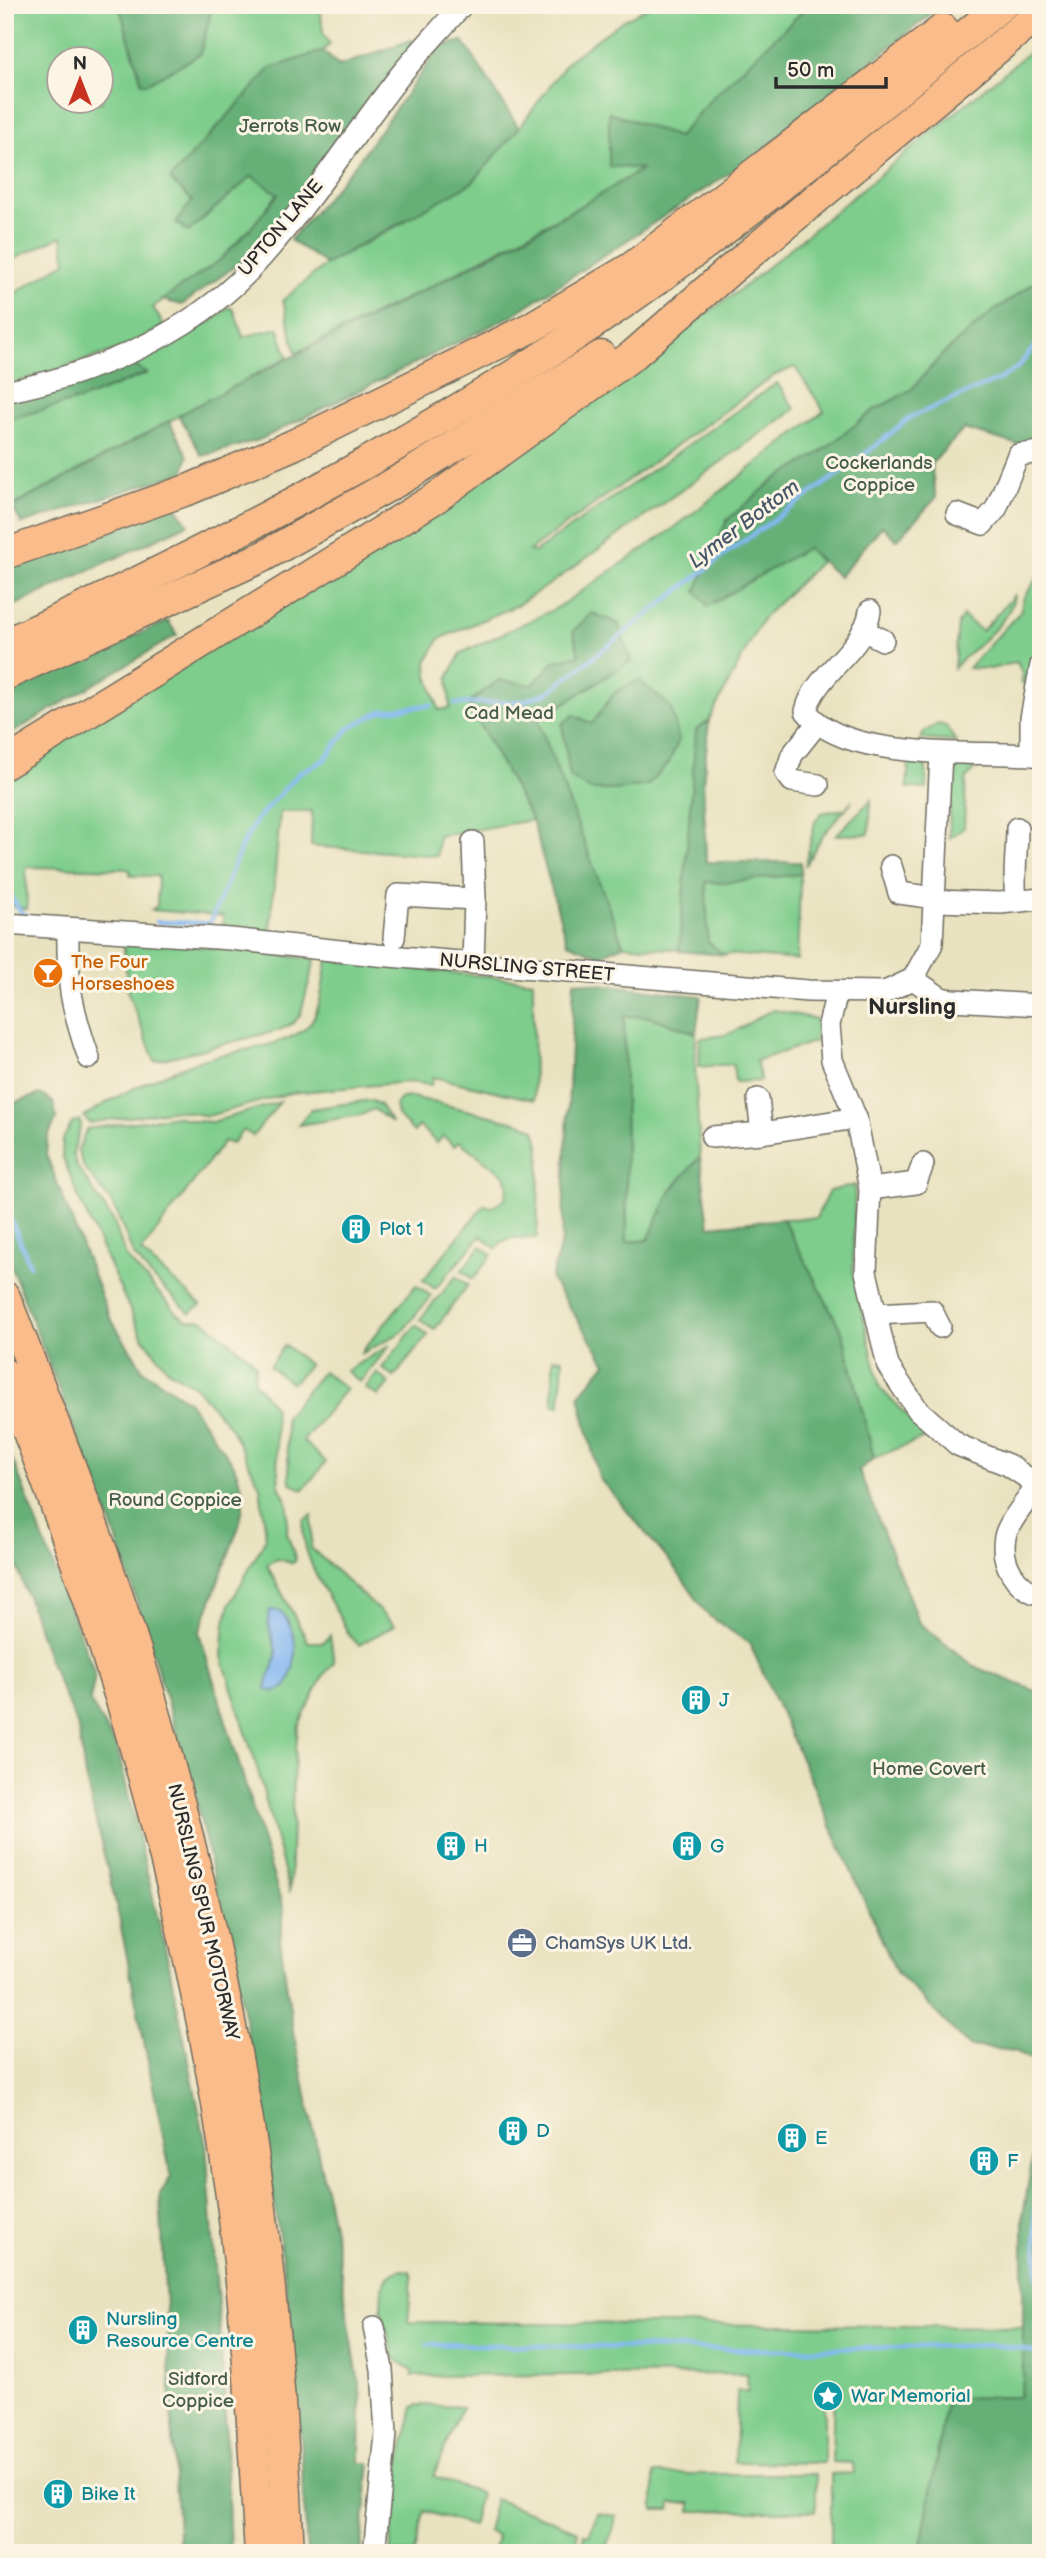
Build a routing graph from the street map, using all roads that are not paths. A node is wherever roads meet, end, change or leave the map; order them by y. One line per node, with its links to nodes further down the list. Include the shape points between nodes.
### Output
1 (462, 5): 6 (street, UPTON LANE, via 249,271 211,304 109,362 60,381)
2 (973, 5): 9 (highway, via 631,268 530,328 246,465)
3 (1002, 5): 11 (highway, via 699,249 471,403 294,505 149,579)
4 (1041, 12): 5 (highway)
5 (730, 270): 13 (highway, via 403,478 131,620); 17 (highway, via 633,355 436,497)
6 (5, 392)
7 (1041, 452): 8 (street, via 1018,455 983,533)
8 (957, 514)
9 (5, 554)
10 (883, 640): 14 (street, via 867,620 809,697 806,711)
11 (5, 644)
12 (1041, 665): 16 (street, via 1031,718)
13 (5, 675)
14 (816, 725): 15 (street, via 894,749); 18 (street, via 792,755 786,773 792,781)
15 (941, 752): 16 (street); 24 (street)
16 (1036, 755)
17 (5, 764)
18 (818, 785)
19 (1017, 828): 25 (street, via 1012,872)
20 (473, 842): 23 (street)
21 (891, 866): 24 (street, via 893,898)
22 (1041, 898): 25 (street)
23 (475, 899): 28 (street, via 398,895); 29 (street)
24 (936, 900): 25 (street); 30 (street, via 932,944)
25 (1016, 901)
26 (5, 924): 27 (street, NURSLING STREET)
27 (68, 929): 29 (street, NURSLING STREET, via 231,939); 33 (street, via 72,1010)
28 (394, 938)
29 (473, 963): 31 (street, NURSLING STREET)
30 (913, 979): 31 (street, NURSLING STREET, via 885,992); 32 (street, via 951,1000)
31 (837, 992): 35 (street, via 829,1025 832,1060)
32 (1041, 1004)
33 (89, 1058)
34 (758, 1099): 36 (street)
35 (856, 1118): 36 (street); 39 (street)
36 (762, 1133): 37 (street)
37 (712, 1137)
38 (921, 1180): 39 (street)
39 (870, 1189): 42 (street, via 866,1272)
40 (5, 1297): 48 (highway, NURSLING SPUR MOTORWAY, via 117,1591 169,1763 217,1963 260,2206 278,2371)
41 (937, 1311): 42 (street)
42 (876, 1314): 44 (street, via 888,1366 918,1410 958,1445 1008,1465)
43 (5, 1374): 47 (highway, NURSLING SPUR MOTORWAY, via 101,1632 161,1839 189,1964 229,2182 243,2299)
44 (1039, 1487): 45 (street, via 1005,1535 1006,1566 1026,1591)
45 (1041, 1595)
46 (374, 2327): 49 (street, via 386,2434)
47 (258, 2545)
48 (289, 2553)
49 (374, 2553)

